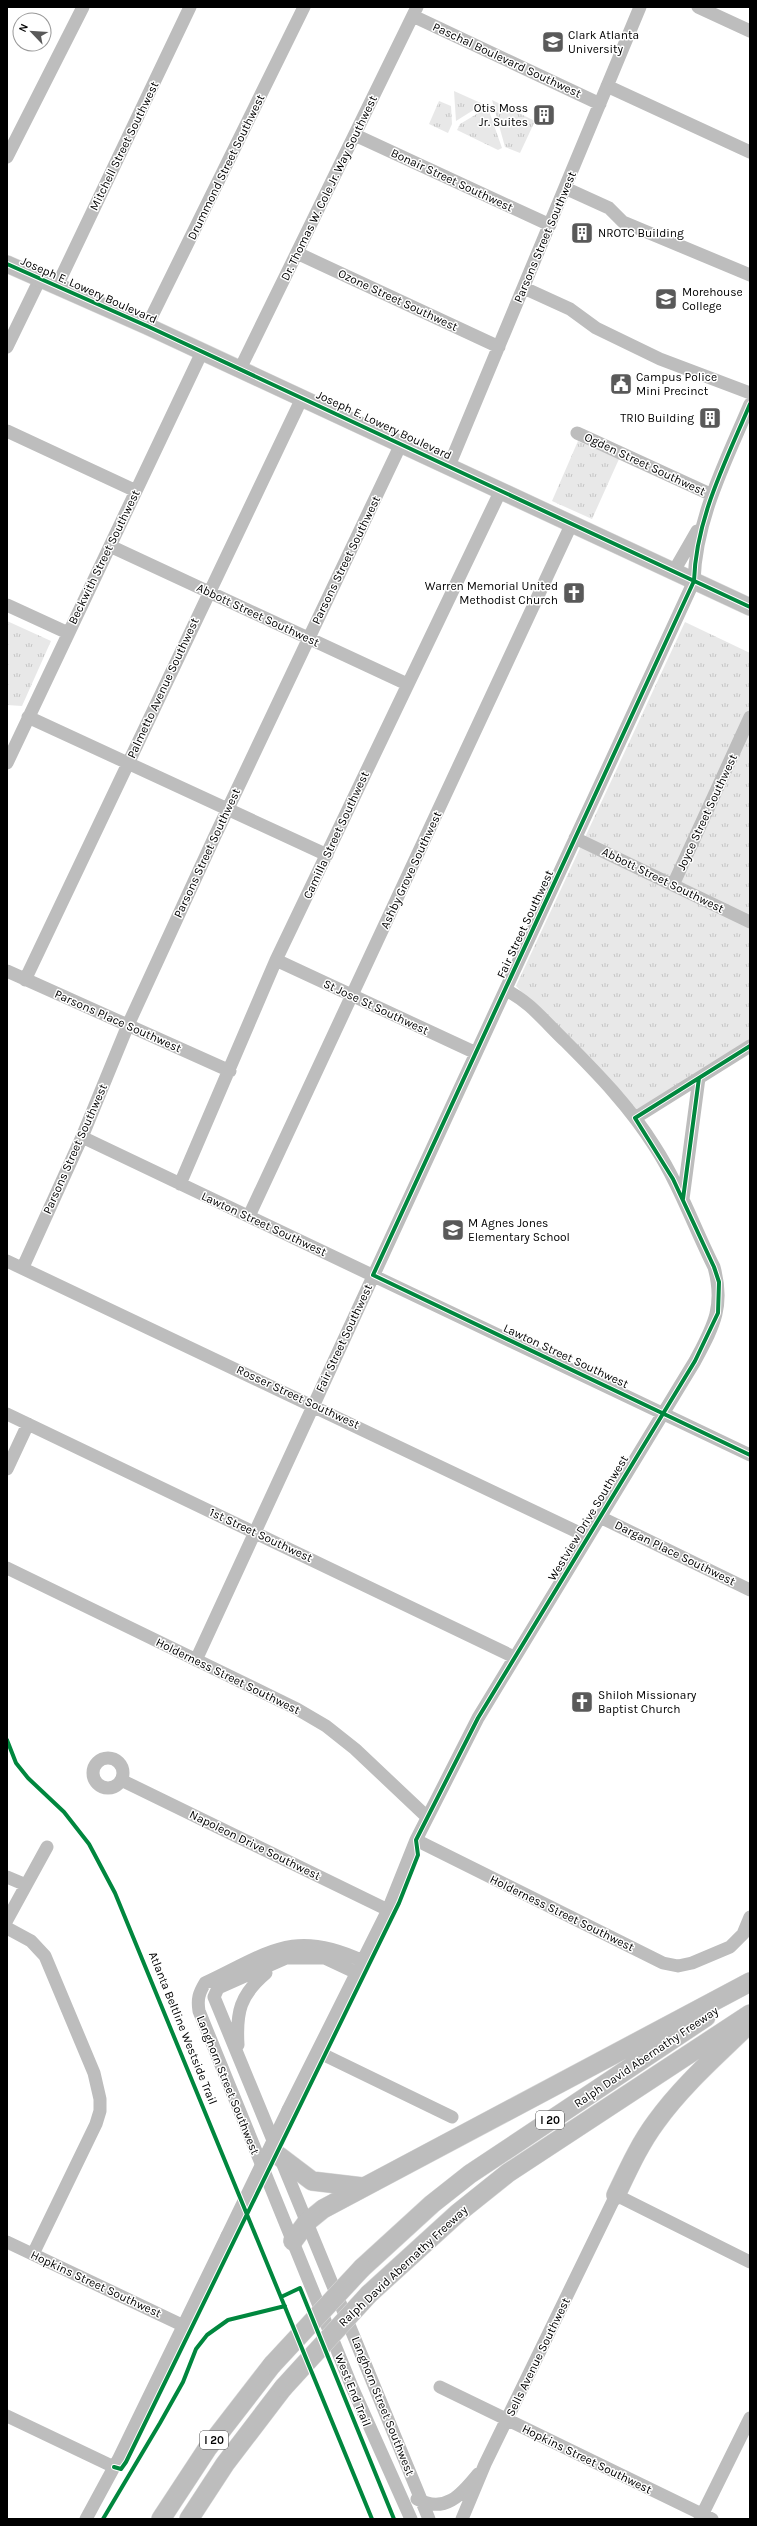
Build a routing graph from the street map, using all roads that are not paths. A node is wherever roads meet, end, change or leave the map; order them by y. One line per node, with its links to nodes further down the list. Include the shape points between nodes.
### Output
1 (83, 7): 12 (street)
2 (190, 7): 19 (street, Mitchell Street Southwest)
3 (304, 7): 21 (street, Drummond Street Southwest)
4 (640, 7): 8 (street, Parsons Street Southwest)
5 (698, 7): 7 (street)
6 (415, 11): 9 (street, Paschal Boulevard Southwest); 10 (street, Dr. Thomas W. Cole Jr. Way Southwest)
7 (750, 31)
8 (608, 86): 9 (street, Parsons Street Southwest); 11 (street)
9 (600, 104): 13 (street, Parsons Street Southwest)
10 (355, 134): 14 (street, Bonair Street Southwest); 15 (street, Dr. Thomas W. Cole Jr. Way Southwest)
11 (750, 152)
12 (7, 157)
13 (565, 188): 14 (street, Parsons Street Southwest); 17 (street, via 608,208 623,222)
14 (550, 225): 20 (street, Parsons Street Southwest)
15 (297, 253): 22 (street, Ozone Street Southwest); 25 (street, Dr. Thomas W. Cole Jr. Way Southwest)
16 (7, 264): 18 (main road, Joseph E. Lowery Boulevard)
17 (750, 275)
18 (40, 279): 19 (main road, Joseph E. Lowery Boulevard); 23 (street)
19 (57, 286): 21 (main road, Joseph E. Lowery Boulevard)
20 (524, 288): 22 (street, Parsons Street Southwest); 26 (street, via 570,309 596,328 660,359)
21 (148, 326): 24 (main road, Joseph E. Lowery Boulevard)
22 (499, 347): 32 (street, Parsons Street Southwest)
23 (7, 348)
24 (202, 352): 25 (main road, Joseph E. Lowery Boulevard); 34 (street, Beckwith Street Southwest)
25 (240, 369): 27 (main road, Joseph E. Lowery Boulevard)
26 (750, 392)
27 (302, 398): 31 (main road, Joseph E. Lowery Boulevard); 41 (street, Palmetto Avenue Southwest)
28 (750, 404): 35 (street)
29 (7, 431): 34 (street)
30 (577, 433): 35 (street, Ogden Street Southwest)
31 (401, 444): 32 (main road, Joseph E. Lowery Boulevard); 45 (street, Parsons Street Southwest)
32 (449, 466): 33 (main road, Joseph E. Lowery Boulevard)
33 (501, 490): 37 (main road, Joseph E. Lowery Boulevard); 46 (street, Camilla Street Southwest)
34 (136, 491): 38 (street, Beckwith Street Southwest)
35 (712, 495): 36 (street)
36 (703, 519): 39 (street); 40 (street, via 695,555)
37 (572, 523): 39 (main road, Joseph E. Lowery Boulevard); 60 (street, Ashby Grove Southwest)
38 (110, 546): 41 (street, Abbott Street Southwest); 44 (street, Beckwith Street Southwest)
39 (674, 571): 40 (main road, Joseph E. Lowery Boulevard)
40 (694, 580): 43 (main road, Joseph E. Lowery Boulevard); 52 (street, Fair Street Southwest)
41 (208, 592): 45 (street, Abbott Street Southwest); 50 (street, Palmetto Avenue Southwest)
42 (7, 605): 44 (street)
43 (750, 607)
44 (68, 633): 47 (street, Beckwith Street Southwest)
45 (308, 638): 46 (street, Abbott Street Southwest); 51 (street, Parsons Street Southwest)
46 (407, 684): 53 (street, Camilla Street Southwest)
47 (28, 717): 49 (street, Beckwith Street Southwest); 50 (street)
48 (750, 717): 54 (street, Joyce Street Southwest)
49 (7, 763)
50 (128, 763): 51 (street); 58 (street, Palmetto Avenue Southwest)
51 (227, 809): 53 (street); 61 (street, Parsons Street Southwest)
52 (575, 838): 54 (street, Abbott Street Southwest); 59 (street, Fair Street Southwest)
53 (327, 855): 56 (street, Camilla Street Southwest)
54 (673, 885): 55 (street, Abbott Street Southwest)
55 (750, 922)
56 (276, 960): 60 (street, St Jose St Southwest); 64 (street, Camilla Street Southwest)
57 (7, 971): 58 (street, Parsons Place Southwest)
58 (25, 980): 61 (street, Parsons Place Southwest)
59 (506, 990): 63 (street, Fair Street Southwest); 66 (street, Westview Drive Southwest, via 527,1003 605,1082)
60 (352, 995): 63 (street, St Jose St Southwest); 70 (street, Ashby Grove Southwest)
61 (128, 1025): 64 (street, Parsons Place Southwest); 67 (street, Parsons Street Southwest)
62 (750, 1046): 65 (street)
63 (476, 1054): 73 (street, Fair Street Southwest)
64 (230, 1071): 68 (street, Camilla Street Southwest)
65 (699, 1078): 66 (street); 69 (street)
66 (635, 1118): 69 (street, Westview Drive Southwest, via 656,1148)
67 (82, 1137): 68 (street, Lawton Street Southwest); 72 (street, Parsons Street Southwest)
68 (180, 1184): 70 (street, Lawton Street Southwest)
69 (682, 1200): 76 (street, Westview Drive Southwest, via 714,1267 720,1298 712,1329)
70 (249, 1216): 73 (street, Lawton Street Southwest)
71 (7, 1261): 72 (street, Rosser Street Southwest)
72 (23, 1267): 74 (street, Rosser Street Southwest)
73 (373, 1275): 74 (street, Fair Street Southwest); 76 (street, Lawton Street Southwest)
74 (314, 1405): 81 (street, Fair Street Southwest); 82 (street, Rosser Street Southwest)
75 (7, 1414): 77 (street, 1st Street Southwest)
76 (663, 1414): 78 (street, Lawton Street Southwest); 80 (street, Westview Drive Southwest)
77 (28, 1424): 79 (street); 81 (street, 1st Street Southwest)
78 (750, 1455)
79 (7, 1469)
80 (600, 1517): 82 (street, Westview Drive Southwest); 84 (street, Dargan Place Southwest)
81 (255, 1532): 85 (street, 1st Street Southwest); 86 (street, Fair Street Southwest)
82 (588, 1537): 85 (street, Westview Drive Southwest)
83 (7, 1568): 86 (street, Holderness Street Southwest)
84 (750, 1590)
85 (514, 1657): 88 (street, Westview Drive Southwest, via 478,1718)
86 (196, 1660): 88 (street, Holderness Street Southwest, via 297,1709 326,1726 355,1749)
87 (121, 1780): 93 (street, Napoleon Drive Southwest)
88 (428, 1817): 89 (street, Westview Drive Southwest)
89 (416, 1840): 93 (street, Westview Drive Southwest); 94 (street, Holderness Street Southwest, via 663,1963 678,1966 692,1963 737,1942)
90 (47, 1846): 92 (street)
91 (7, 1877): 92 (street)
92 (26, 1885): 95 (street)
93 (388, 1910): 97 (street, Westview Drive Southwest)
94 (750, 1917)
95 (7, 1920)
96 (7, 1928): 115 (street, via 31,1941 45,1956 94,2073 100,2099 96,2124)
97 (363, 1961): 99 (street, Westview Drive Southwest); 102 (street, via 324,1946 303,1944 282,1947 205,1983)
98 (276, 1963): 99 (street, via 286,1958 325,1958); 103 (street, via 218,1988); 107 (street, via 251,1985 240,2005 237,2021)
99 (357, 1973): 106 (street, Westview Drive Southwest)
100 (750, 1982): 110 (highway)
101 (750, 1987): 128 (highway, Ralph David Abernathy Freeway / I 20, bridge, via 470,2174 432,2204 362,2268 272,2365 207,2449)
102 (198, 1994): 103 (street); 113 (street, Langhorn Street Southwest, via 199,2012)
103 (214, 1996): 107 (street, Langhorn Street Southwest)
104 (750, 2014): 129 (highway, Ralph David Abernathy Freeway / I 20, bridge, via 508,2173 458,2213 369,2294 283,2388 225,2464)
105 (750, 2024): 111 (highway, via 692,2079 656,2122 641,2145)
106 (318, 2052): 108 (street); 117 (street, Westview Drive Southwest, bridge)
107 (238, 2055): 109 (street, Langhorn Street Southwest)
108 (452, 2116)
109 (279, 2156): 110 (highway, via 312,2181); 112 (street, Langhorn Street Southwest)
110 (363, 2187): 112 (highway, via 323,2209)
111 (616, 2195): 116 (street); 121 (street, Sells Avenue Southwest)
112 (307, 2222): 113 (highway); 125 (street, Langhorn Street Southwest)
113 (293, 2241): 124 (street, Langhorn Street Southwest, via 352,2387)
114 (7, 2242): 115 (street, Hopkins Street Southwest)
115 (33, 2254): 117 (street, Hopkins Street Southwest)
116 (750, 2262)
117 (184, 2326): 123 (street, Westview Drive Southwest)
118 (440, 2387): 121 (street, Hopkins Street Southwest)
119 (7, 2416): 123 (street)
120 (750, 2418): 126 (street)
121 (507, 2420): 122 (street, Sells Avenue Southwest); 126 (street, Hopkins Street Southwest)
122 (485, 2464): 125 (street, via 459,2495 446,2503 432,2506); 132 (street, Sells Avenue Southwest)
123 (114, 2467): 127 (street, Westview Drive Southwest)
124 (394, 2481): 125 (street); 130 (street, Langhorn Street Southwest)
125 (422, 2502): 131 (street, Langhorn Street Southwest)
126 (705, 2518)
127 (86, 2519)
128 (161, 2519)
129 (189, 2519)
130 (411, 2519)
131 (429, 2519)
132 (462, 2519)

